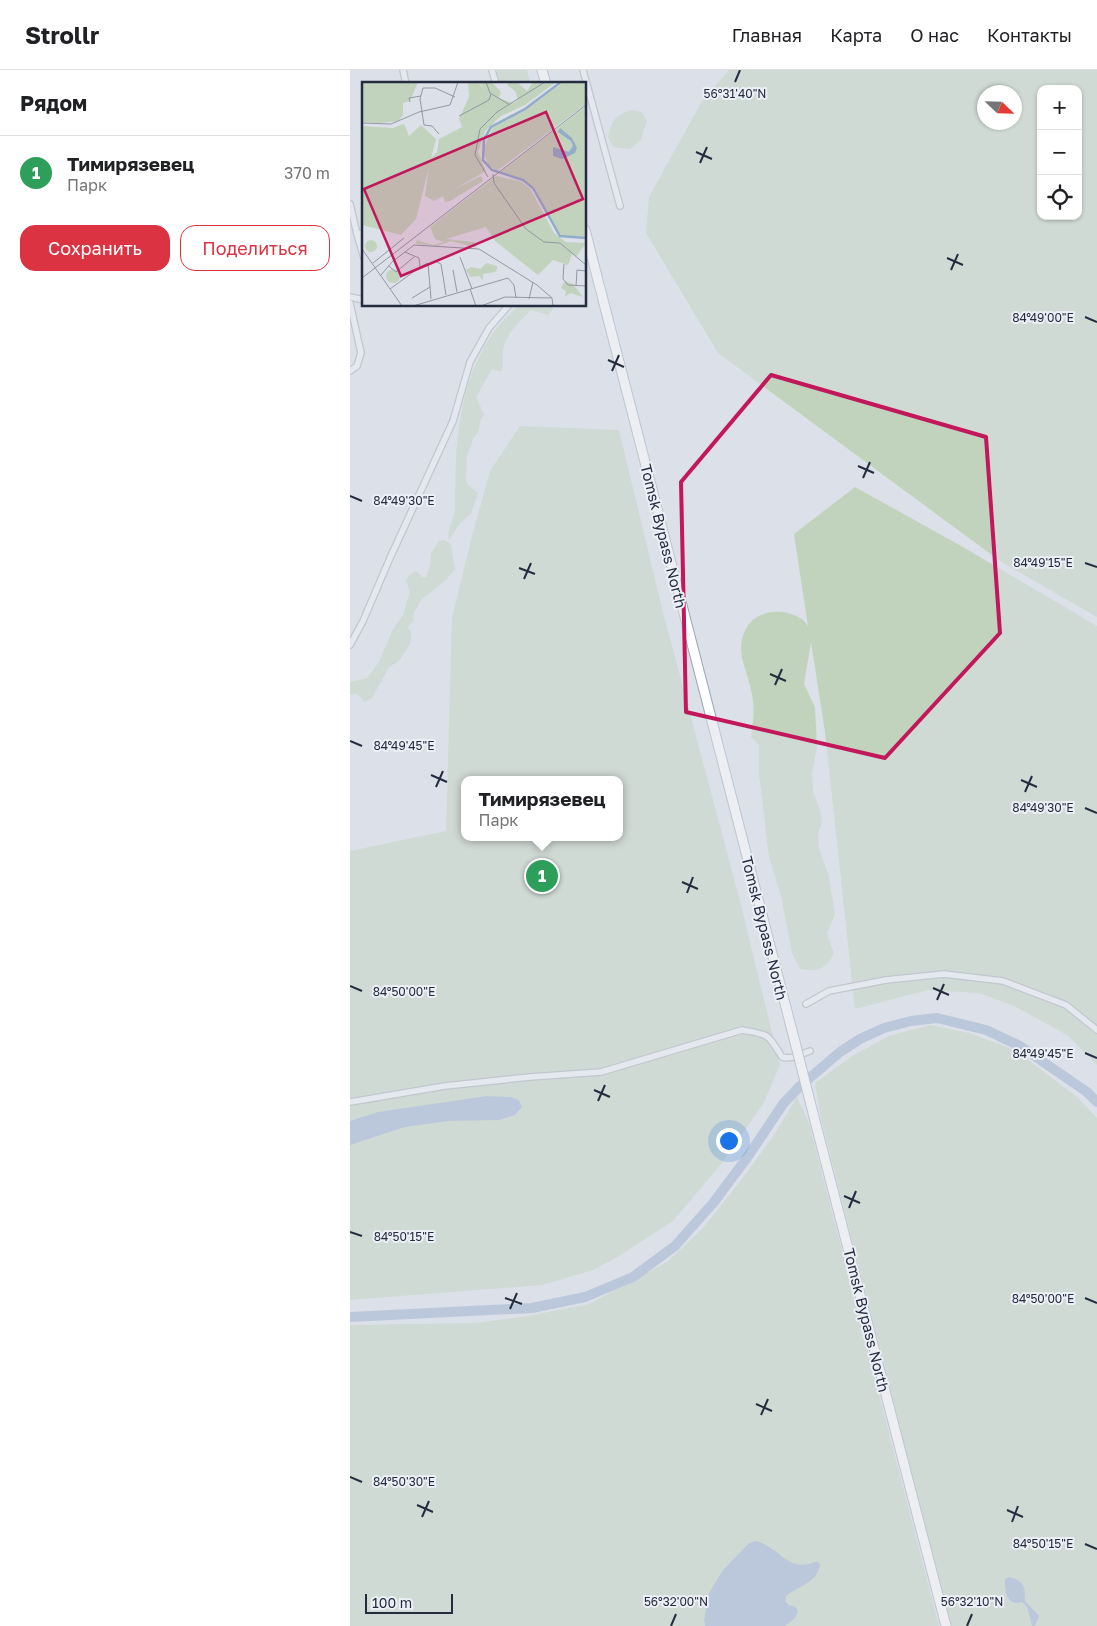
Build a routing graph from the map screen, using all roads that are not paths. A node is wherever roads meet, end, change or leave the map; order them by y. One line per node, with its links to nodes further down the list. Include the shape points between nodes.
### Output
1 (583, 70): 3 (street)
2 (350, 204): 4 (street)
3 (620, 206)
4 (361, 234)
5 (586, 234): 14 (main road, Tomsk Bypass North, bridge)
6 (350, 303): 8 (street, via 361,352)
7 (508, 306): 9 (street, via 489,328 470,362 453,421)
8 (350, 372)
9 (350, 645)
10 (806, 1004): 11 (street, via 829,991 886,980 944,974 1003,981 1066,1005)
11 (1097, 1030)
12 (810, 1051): 13 (street, via 785,1058 766,1035 742,1030 601,1072 446,1086)
13 (350, 1102)
14 (946, 1626)

